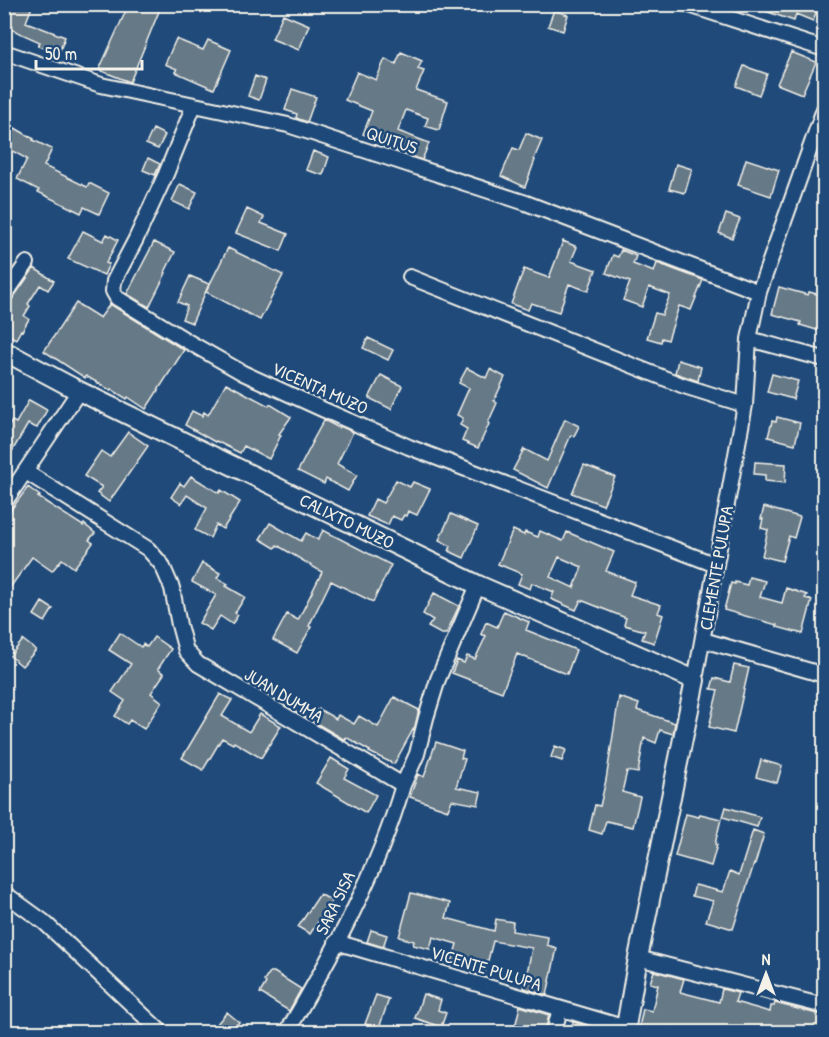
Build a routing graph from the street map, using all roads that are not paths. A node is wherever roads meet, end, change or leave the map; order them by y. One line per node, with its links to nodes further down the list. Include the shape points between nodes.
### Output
1 (686, 4): 2 (street)
2 (825, 49)
3 (4, 52): 4 (street, QUITUS, via 101,85)
4 (194, 105): 8 (street, QUITUS, via 288,125 526,203); 17 (street, VICENTA MUZO, via 166,174 114,281 117,298 243,373 322,409 409,447)
5 (823, 117): 8 (street, CLEMENTE PULUPA)
6 (27, 263): 9 (street)
7 (410, 277): 14 (street, via 684,386)
8 (759, 292): 10 (street, CLEMENTE PULUPA)
9 (4, 296)
10 (749, 339): 12 (street); 14 (street, CLEMENTE PULUPA)
11 (4, 351): 13 (street, CALIXTO MUZO)
12 (825, 359)
13 (79, 391): 15 (street); 18 (street, CALIXTO MUZO)
14 (745, 405): 17 (street, CLEMENTE PULUPA)
15 (26, 472): 16 (street); 22 (street, JUAN DUMMA, via 148,549 162,565 172,588 186,651 198,664)
16 (4, 503)
17 (716, 565): 19 (street, CLEMENTE PULUPA)
18 (478, 585): 21 (street, CALIXTO MUZO); 22 (street, via 438,679 417,754)
19 (703, 640): 20 (street); 21 (street, CLEMENTE PULUPA)
20 (825, 675)
21 (695, 680): 25 (street, CLEMENTE PULUPA)
22 (403, 785): 24 (street, SARA SISA, via 358,901)
23 (4, 893): 29 (street, via 44,922)
24 (336, 942): 27 (street, VICENTE PULUPA); 30 (street, SARA SISA)
25 (638, 958): 26 (street); 28 (street, CLEMENTE PULUPA)
26 (825, 1006)
27 (560, 1009): 28 (street, VICENTE PULUPA); 31 (street)
28 (625, 1030)
29 (161, 1032)
30 (287, 1032)
31 (554, 1032)

